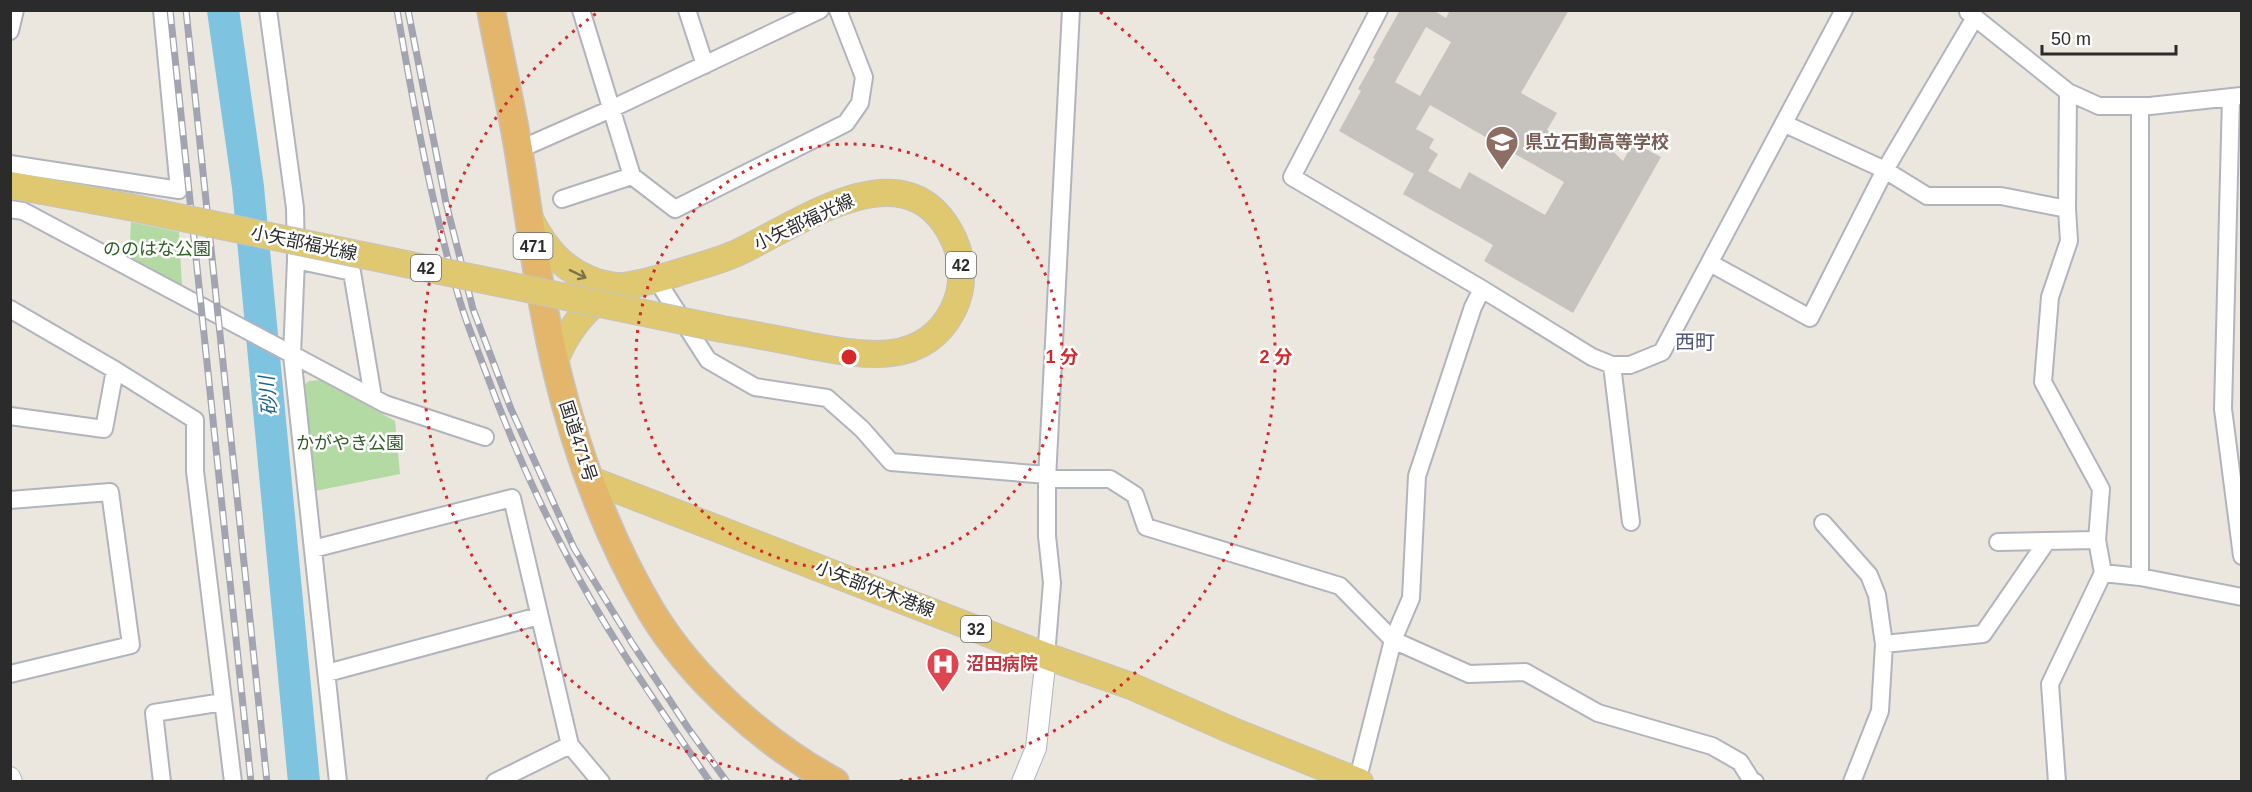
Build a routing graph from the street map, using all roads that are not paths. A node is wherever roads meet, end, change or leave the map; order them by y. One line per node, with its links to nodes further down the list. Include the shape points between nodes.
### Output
1 (15, 10): 14 (street)
2 (162, 10): 22 (street, via 178,190)
3 (268, 10): 30 (street, via 295,208)
4 (491, 10): 21 (highway, 国道471号 / 471)
5 (581, 10): 19 (street)
6 (687, 10): 15 (street)
7 (820, 10): 13 (street)
8 (838, 10): 24 (street, via 864,77 860,104 846,123 675,209)
9 (1071, 10): 43 (street)
10 (1379, 10): 34 (street, via 1292,177)
11 (1844, 10): 20 (street)
12 (1970, 15): 16 (street); 23 (street)
13 (795, 16): 15 (street)
14 (10, 31)
15 (705, 65): 19 (street)
16 (2068, 92): 18 (street, via 2099,106); 28 (street)
17 (2236, 97): 18 (street); 52 (street, via 2223,410)
18 (2140, 106): 54 (street)
19 (611, 109): 21 (street); 24 (street)
20 (1785, 124): 23 (street); 31 (street)
21 (518, 150): 29 (highway, 国道471号 / 471)
22 (10, 165)
23 (1885, 170): 28 (street, via 1927,196 2001,196); 31 (street, via 1810,318)
24 (632, 176): 26 (street)
25 (10, 185): 32 (main road, 小矢部福光線 / 42, bridge, via 867,355 902,351 934,333 948,320 962,281 954,241 931,209 914,198 876,192 832,205 739,252)
26 (562, 199)
27 (10, 209): 36 (street, via 23,211)
28 (2067, 209): 48 (street, via 2069,241 2050,297 2043,382 2101,489)
29 (528, 215): 33 (main road, 小矢部福光線 / 42, one-way to 33, via 540,239 567,269 594,281); 37 (highway, 国道471号 / 471)
30 (296, 260): 36 (street); 40 (street, via 352,272)
31 (1710, 263): 38 (street, via 1662,352 1630,365)
32 (656, 279): 33 (main road, 小矢部福光線 / 42); 43 (street, via 708,360 755,387 827,398 891,462)
33 (622, 286): 37 (main road, 小矢部福光線 / 42, via 587,312 562,343)
34 (1482, 289): 38 (street, via 1592,357); 57 (street, via 1417,476 1411,598)
35 (10, 309): 39 (street)
36 (292, 355): 40 (street); 51 (street)
37 (555, 361): 44 (highway, 国道471号 / 471)
38 (1612, 365): 46 (street)
39 (115, 370): 41 (street, via 104,429); 62 (street, via 195,420 195,471)
40 (373, 398): 42 (street)
41 (10, 416)
42 (485, 437)
43 (1047, 477): 57 (street, via 1110,479 1135,495 1146,526 1340,586); 59 (street, via 1052,584)
44 (590, 479): 59 (main road, 小矢部伏木港線 / 32); 73 (highway, 国道471号 / 471, via 630,569 676,647 745,718 783,749)
45 (10, 500): 61 (street, via 111,492 131,645)
46 (1631, 522)
47 (1823, 523): 58 (street, via 1869,575 1877,596)
48 (2097, 540): 49 (street); 53 (street)
49 (2047, 541): 50 (street); 58 (street, via 1983,634)
50 (1998, 542)
51 (313, 549): 56 (street, via 512,498); 60 (street)
52 (2241, 556)
53 (2103, 573): 54 (street); 76 (street, via 2050,684)
54 (2140, 577): 55 (street)
55 (2241, 597)
56 (539, 616): 60 (street); 63 (street)
57 (1393, 640): 65 (street); 66 (street, via 1469,674 1525,672 1598,713 1712,746 1740,762)
58 (1884, 644): 75 (street, via 1880,711)
59 (1046, 656): 65 (main road, 小矢部伏木港線 / 32, via 1131,686); 74 (street, via 1036,748)
60 (327, 673): 70 (street)
61 (10, 674)
62 (223, 702): 68 (street, via 154,713); 69 (street)
63 (570, 745): 71 (street); 72 (street)
64 (10, 777): 67 (street)
65 (1358, 781)
66 (1752, 781)
67 (12, 782)
68 (162, 782)
69 (233, 782)
70 (338, 782)
71 (495, 782)
72 (601, 782)
73 (836, 782)
74 (1023, 782)
75 (1852, 782)
76 (2057, 782)

